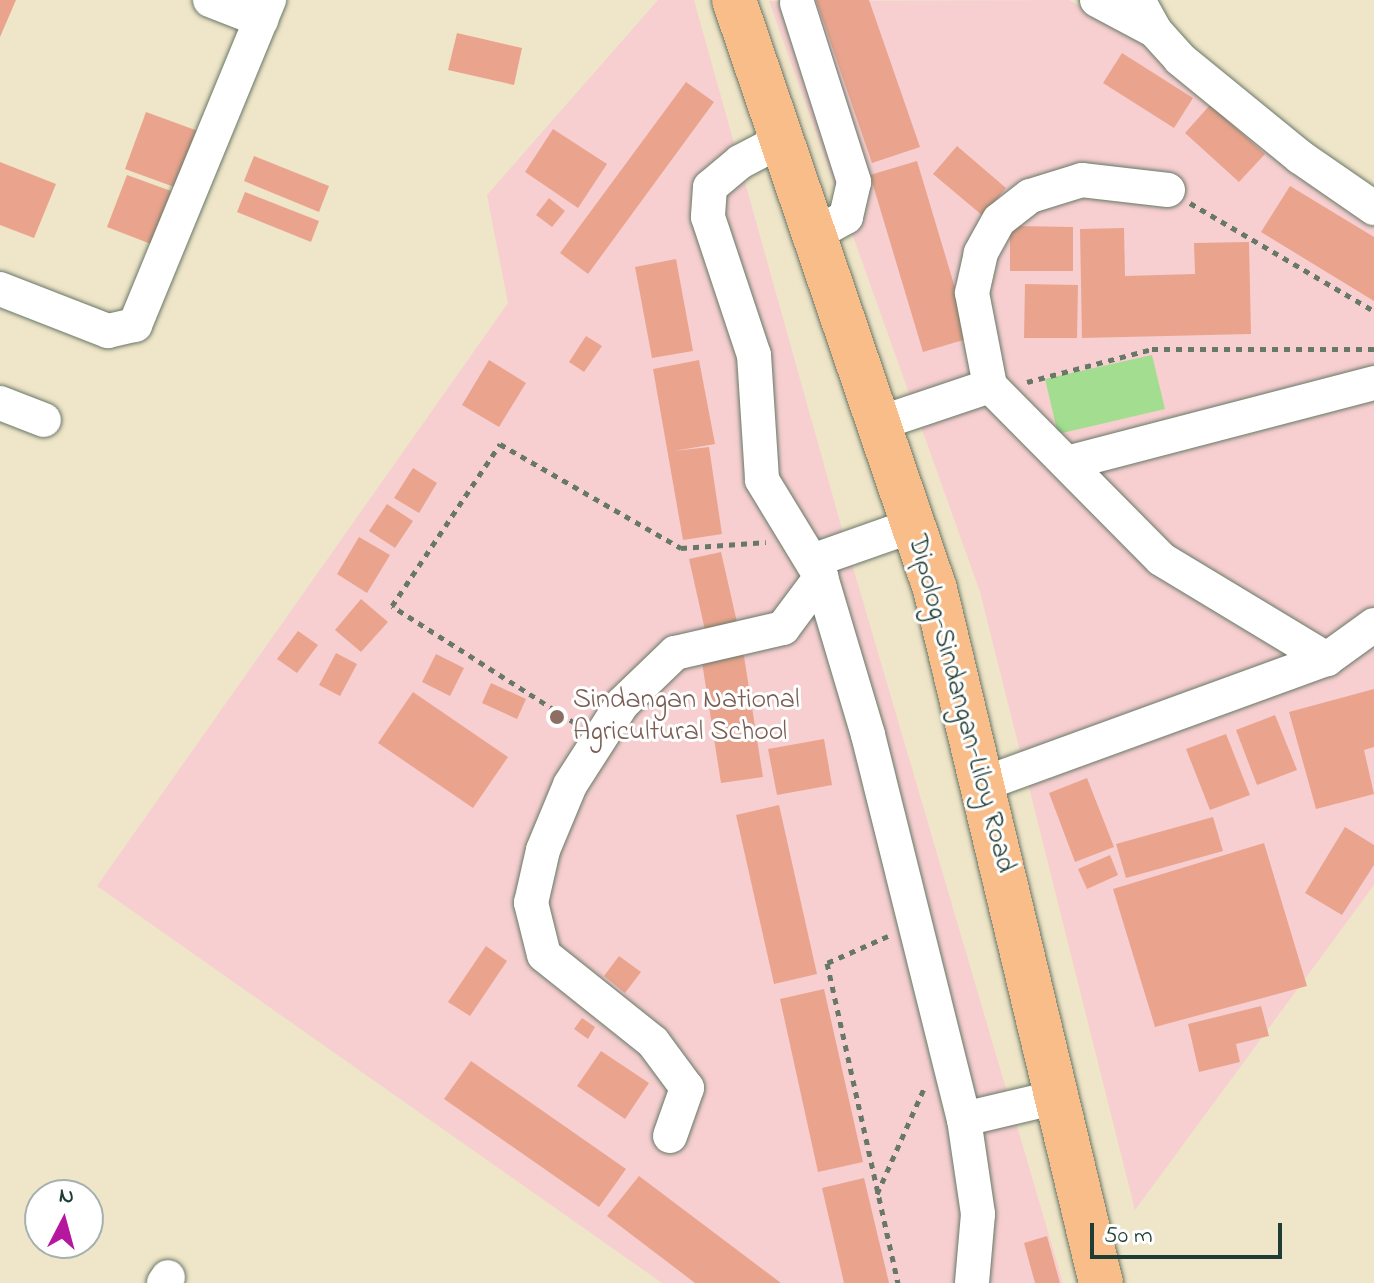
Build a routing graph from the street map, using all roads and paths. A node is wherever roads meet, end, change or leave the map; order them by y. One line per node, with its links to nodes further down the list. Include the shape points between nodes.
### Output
1 (210, 0): 6 (street)
2 (734, 0): 8 (highway, Dipolog-Sindangan-Liloy Road)
3 (1097, 0): 7 (street)
4 (1138, 0): 7 (street)
5 (797, 3): 11 (street, via 854,182 846,217)
6 (265, 10): 12 (street, via 135,325 108,331)
7 (1155, 31): 10 (street, via 1180,59 1300,157)
8 (780, 141): 11 (highway, Dipolog-Sindangan-Liloy Road); 22 (street, via 722,175 705,201 754,355 762,480)
9 (1168, 190): 13 (path); 16 (street, via 1082,180 1030,196 999,220 981,253 972,293)
10 (1373, 206)
11 (812, 236): 19 (highway, Dipolog-Sindangan-Liloy Road)
12 (0, 289)
13 (1374, 311)
14 (1374, 349): 16 (path, via 1152,349)
15 (1374, 383): 20 (street)
16 (992, 389): 19 (street); 20 (street)
17 (0, 403): 18 (street)
18 (44, 420)
19 (877, 424): 21 (highway, Dipolog-Sindangan-Liloy Road)
20 (1067, 463): 24 (street, via 1161,559)
21 (914, 525): 22 (street); 26 (highway, Dipolog-Sindangan-Liloy Road)
22 (810, 559): 25 (street, via 783,628 675,653 622,704); 25 (path, via 681,548 500,444 392,606); 27 (street, via 868,735)
23 (1374, 625): 24 (street)
24 (1327, 659): 26 (street)
25 (599, 739): 31 (street, via 570,785 543,850 531,903 544,955 653,1042 687,1088)
26 (983, 784): 29 (highway, Dipolog-Sindangan-Liloy Road)
27 (913, 917): 28 (street); 32 (path, via 876,944 827,963)
28 (944, 1042): 30 (street); 32 (path)
29 (1057, 1097): 30 (street); 35 (highway, Dipolog-Sindangan-Liloy Road)
30 (964, 1119): 34 (street, via 978,1214)
31 (670, 1136)
32 (877, 1195): 33 (path)
33 (898, 1283)
34 (972, 1283)
35 (1101, 1283)

